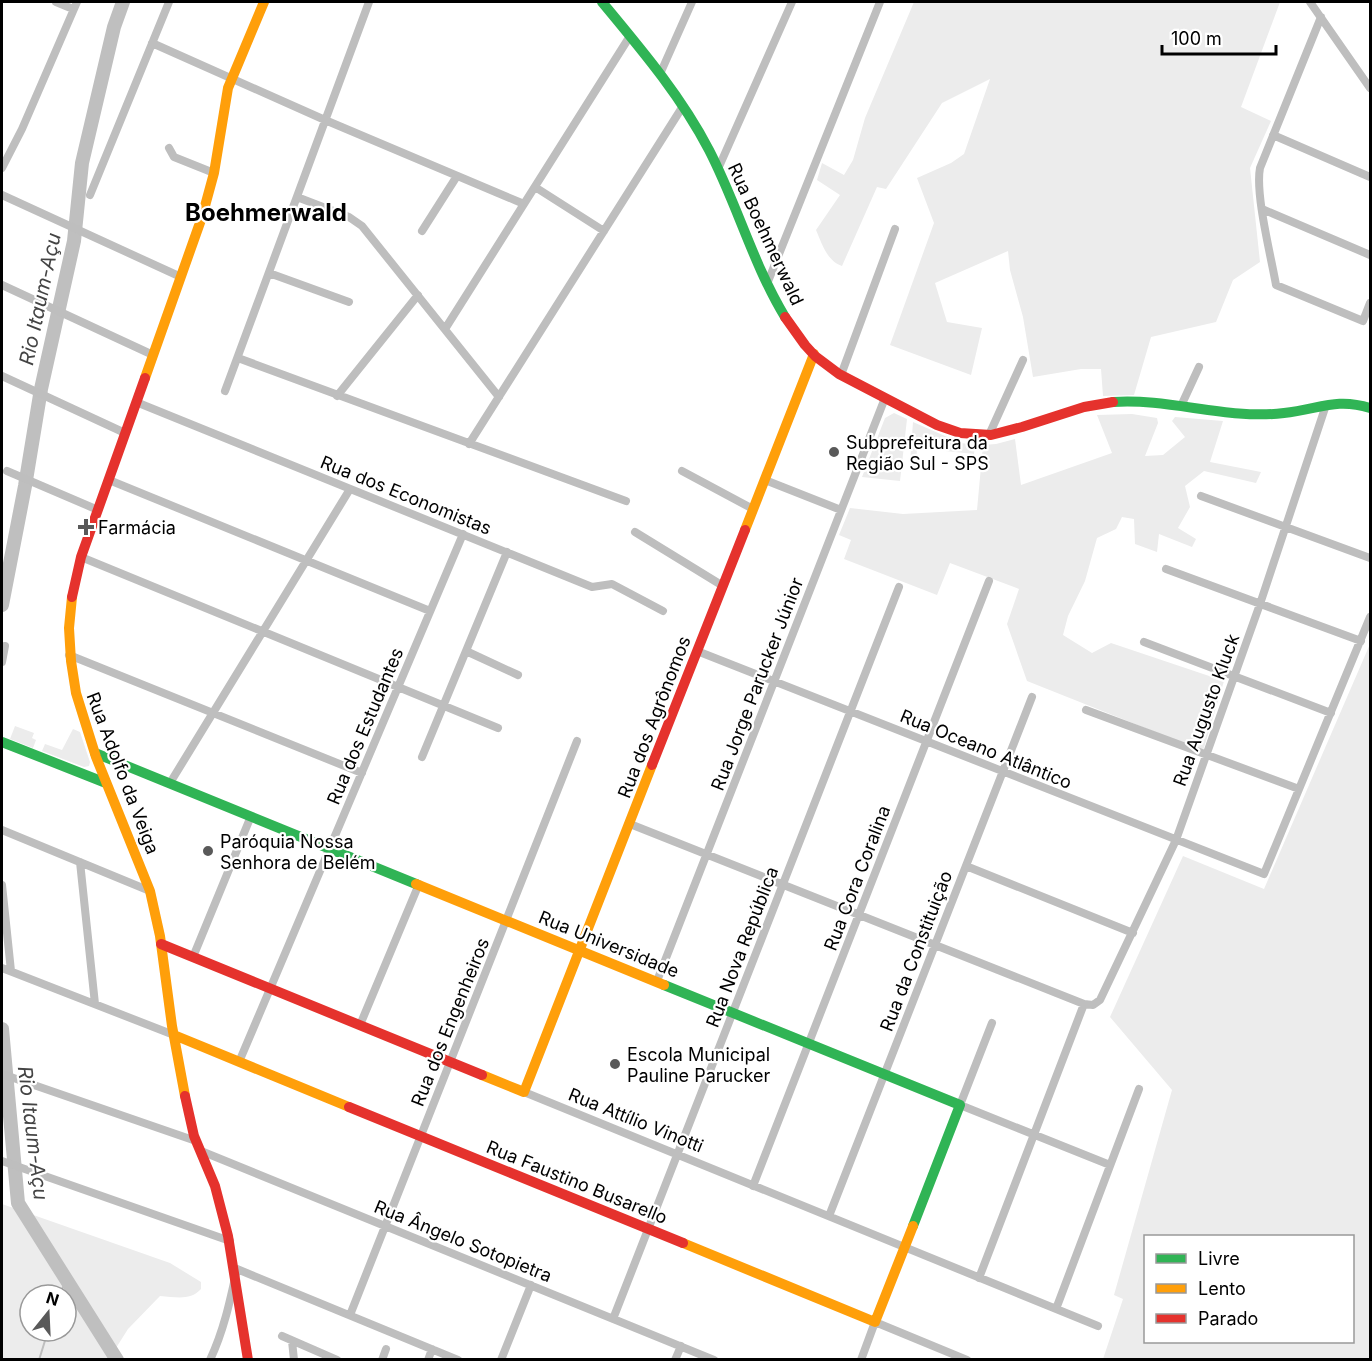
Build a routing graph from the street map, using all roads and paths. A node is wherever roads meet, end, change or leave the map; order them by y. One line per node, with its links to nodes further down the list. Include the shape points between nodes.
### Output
1 (56, 2): 10 (street)
2 (168, 2): 13 (street)
3 (264, 2): 15 (street, Rua Adolfo da Veiga)
4 (369, 2): 18 (street)
5 (602, 2): 12 (street, Rua Boehmerwald)
6 (692, 2): 14 (street)
7 (792, 2): 23 (street)
8 (880, 2): 40 (street)
9 (1310, 2): 11 (street)
10 (75, 5): 21 (street, via 22,129)
11 (1321, 17): 16 (street); 19 (street)
12 (630, 36): 14 (street, Rua Boehmerwald); 27 (street)
13 (152, 43): 15 (street); 29 (street)
14 (660, 74): 17 (street, Rua Boehmerwald)
15 (231, 77): 18 (street); 24 (street, Rua Adolfo da Veiga)
16 (1371, 88)
17 (682, 106): 23 (street, Rua Boehmerwald); 35 (street)
18 (325, 120): 25 (street); 30 (street)
19 (1273, 135): 26 (street); 32 (street, via 1258,176)
20 (169, 148): 24 (street, via 174,157)
21 (5, 156): 22 (street)
22 (2, 168)
23 (718, 169): 40 (street, Rua Boehmerwald)
24 (214, 172): 38 (street, Rua Adolfo da Veiga)
25 (457, 176): 31 (street); 34 (street)
26 (1371, 177)
27 (535, 187): 31 (street); 35 (street)
28 (2, 195): 38 (street)
29 (90, 195)
30 (297, 197): 37 (street); 41 (street, via 358,222)
31 (524, 204): 44 (street)
32 (1262, 209): 36 (street); 43 (street, via 1276,285 1363,321)
33 (895, 229): 50 (street)
34 (422, 231)
35 (604, 231): 54 (street)
36 (1371, 255)
37 (269, 273): 42 (street); 47 (street)
38 (181, 277): 46 (street, Rua Adolfo da Veiga)
39 (2, 285): 46 (street)
40 (768, 285): 45 (street, Rua Boehmerwald, via 786,319)
41 (418, 295): 44 (street); 53 (street)
42 (349, 303)
43 (1371, 303)
44 (445, 329): 54 (street)
45 (814, 354): 50 (street, Rua Boehmerwald); 66 (street, Rua dos Agrônomos)
46 (153, 356): 56 (street, Rua Adolfo da Veiga)
47 (238, 358): 52 (street); 53 (street)
48 (1023, 360): 61 (street)
49 (1199, 367): 58 (street)
50 (842, 375): 55 (street, Rua Boehmerwald)
51 (2, 376): 60 (street)
52 (225, 391)
53 (337, 396): 62 (street)
54 (499, 397): 62 (street)
55 (885, 398): 61 (street, Rua Boehmerwald, via 954,432); 72 (street, Rua Jorge Parucker Júnior)
56 (136, 402): 60 (street, Rua Adolfo da Veiga); 67 (street, Rua dos Economistas)
57 (1326, 405): 58 (street, Rua Boehmerwald, via 1277,414); 59 (street, Rua Boehmerwald, via 1348,403); 73 (street, Rua Augusto Kluck)
58 (1181, 406): 61 (street, Rua Boehmerwald, via 1120,402 1090,405)
59 (1371, 408)
60 (125, 433): 65 (street, Rua Adolfo da Veiga)
61 (989, 435)
62 (469, 444): 69 (street)
63 (7, 471): 71 (street)
64 (682, 471): 70 (street)
65 (109, 480): 71 (street, Rua Adolfo da Veiga); 79 (street)
66 (765, 480): 70 (street, Rua dos Agrônomos); 72 (street)
67 (350, 489): 75 (street, Rua dos Economistas); 79 (street)
68 (1201, 496): 73 (street)
69 (626, 501)
70 (753, 509): 82 (street, Rua dos Agrônomos)
71 (98, 510): 77 (street, Rua Adolfo da Veiga)
72 (841, 510): 98 (street, Rua Jorge Parucker Júnior)
73 (1286, 527): 78 (street); 84 (street, Rua Augusto Kluck)
74 (635, 532): 82 (street)
75 (463, 534): 76 (street, Rua dos Economistas); 85 (street, Rua dos Estudantes)
76 (507, 552): 86 (street, Rua dos Economistas, via 592,587 612,584); 92 (street)
77 (81, 557): 88 (street); 94 (street, Rua Adolfo da Veiga, via 71,602)
78 (1371, 558)
79 (307, 560): 85 (street); 88 (street)
80 (1166, 569): 84 (street)
81 (989, 581): 108 (street, Rua Cora Coralina)
82 (723, 586): 93 (street, Rua dos Agrônomos)
83 (899, 587): 103 (street, Rua Nova República)
84 (1260, 604): 89 (street); 97 (street, Rua Augusto Kluck)
85 (430, 611): 99 (street, Rua dos Estudantes)
86 (663, 611)
87 (1371, 617): 89 (street)
88 (263, 632): 99 (street); 104 (street)
89 (1361, 640): 105 (street)
90 (1144, 642): 97 (street)
91 (5, 646): 95 (street)
92 (466, 651): 96 (street); 101 (street)
93 (698, 651): 98 (street, Rua Oceano Atlântico); 119 (street, Rua dos Agrônomos)
94 (69, 655): 104 (street); 110 (street, Rua Adolfo da Veiga, via 74,690)
95 (2, 662)
96 (518, 675)
97 (1235, 676): 105 (street); 111 (street, Rua Augusto Kluck)
98 (774, 681): 103 (street, Rua Oceano Atlântico); 123 (street, Rua Jorge Parucker Júnior)
99 (398, 687): 101 (street); 114 (street, Rua dos Estudantes)
100 (1032, 697): 113 (street, Rua da Constituição)
101 (444, 706): 106 (street); 112 (street)
102 (1086, 710): 111 (street)
103 (850, 711): 108 (street, Rua Oceano Atlântico); 128 (street, Rua Nova República)
104 (213, 713): 114 (street); 116 (street)
105 (1331, 713): 117 (street)
106 (498, 728)
107 (577, 741): 131 (street, Rua dos Engenheiros)
108 (926, 741): 113 (street, Rua Oceano Atlântico); 130 (street, Rua Cora Coralina)
109 (2, 742): 115 (street)
110 (95, 753): 115 (street, Rua Adolfo da Veiga); 116 (street, Rua Universidade)
111 (1206, 755): 117 (street); 121 (street, Rua Augusto Kluck)
112 (422, 758)
113 (1003, 771): 121 (street, Rua Oceano Atlântico); 125 (street, Rua da Constituição)
114 (362, 773): 122 (street, Rua dos Estudantes)
115 (106, 783): 129 (street, Rua Adolfo da Veiga)
116 (170, 783): 118 (street, Rua Universidade)
117 (1299, 789): 121 (street, Rua Oceano Atlântico, via 1263,874)
118 (251, 816): 122 (street, Rua Universidade); 136 (street)
119 (630, 824): 123 (street); 135 (street, Rua dos Agrônomos)
120 (2, 830): 124 (street)
121 (1176, 840): 132 (street, Rua Augusto Kluck)
122 (330, 848): 126 (street, Rua Universidade); 140 (street, Rua dos Estudantes)
123 (706, 854): 128 (street); 139 (street, Rua Jorge Parucker Júnior)
124 (80, 862): 129 (street); 141 (street)
125 (966, 866): 132 (street); 134 (street, Rua da Constituição)
126 (419, 884): 131 (street, Rua Universidade); 145 (street)
127 (2, 885): 138 (street)
128 (783, 885): 130 (street); 143 (street, Rua Nova República)
129 (150, 891): 133 (street, Rua Adolfo da Veiga)
130 (859, 915): 134 (street); 147 (street, Rua Cora Coralina)
131 (506, 920): 135 (street, Rua Universidade); 149 (street, Rua dos Engenheiros)
132 (1133, 933): 142 (street, Rua Augusto Kluck, via 1101,1000 1093,1005)
133 (161, 944): 136 (street, Rua Attílio Vinotti); 146 (street, Rua Adolfo da Veiga)
134 (935, 945): 142 (street); 151 (street, Rua da Constituição)
135 (580, 950): 139 (street, Rua Universidade); 153 (street, Rua dos Agrônomos)
136 (193, 957): 140 (street, Rua Attílio Vinotti)
137 (2, 968): 138 (street)
138 (11, 971): 141 (street)
139 (657, 981): 143 (street, Rua Universidade)
140 (270, 989): 145 (street, Rua Attílio Vinotti); 148 (street, Rua dos Estudantes)
141 (95, 1004): 146 (street)
142 (1084, 1004): 155 (street)
143 (733, 1012): 147 (street, Rua Universidade); 158 (street, Rua Nova República)
144 (992, 1023): 154 (street)
145 (360, 1025): 149 (street, Rua Attílio Vinotti)
146 (174, 1035): 148 (street, Rua Faustino Busarello); 157 (street, Rua Adolfo da Veiga)
147 (809, 1043): 151 (street, Rua Universidade); 161 (street, Rua Cora Coralina)
148 (239, 1062): 156 (street, Rua Faustino Busarello)
149 (450, 1062): 153 (street, Rua Attílio Vinotti); 156 (street, Rua dos Engenheiros)
150 (2, 1074): 157 (street, Rua Ângelo Sotopietra)
151 (885, 1074): 154 (street, Rua Universidade); 162 (street, Rua da Constituição)
152 (1139, 1089): 160 (street)
153 (524, 1092): 158 (street, Rua Attílio Vinotti)
154 (960, 1105): 155 (street, Rua Universidade); 166 (street)
155 (1034, 1134): 160 (street, Rua Universidade); 168 (street)
156 (421, 1136): 163 (street, Rua dos Engenheiros); 164 (street, Rua Faustino Busarello)
157 (198, 1146): 163 (street, Rua Ângelo Sotopietra); 165 (street, Rua Adolfo da Veiga, via 216,1188)
158 (677, 1155): 161 (street, Rua Attílio Vinotti); 164 (street, Rua Nova República)
159 (5, 1162): 165 (street)
160 (1110, 1166): 170 (street)
161 (753, 1186): 162 (street, Rua Attílio Vinotti)
162 (829, 1216): 166 (street, Rua Attílio Vinotti)
163 (386, 1226): 169 (street, Rua Ângelo Sotopietra); 171 (street, Rua dos Engenheiros)
164 (648, 1229): 172 (street, Rua Nova República); 173 (street, Rua Faustino Busarello)
165 (230, 1242): 167 (street, Rua Adolfo da Veiga)
166 (904, 1247): 168 (street, Rua Attílio Vinotti); 173 (street)
167 (237, 1269): 171 (street); 181 (street, via 221,1336); 182 (street, Rua Adolfo da Veiga)
168 (979, 1278): 170 (street, Rua Attílio Vinotti)
169 (531, 1285): 172 (street, Rua Ângelo Sotopietra); 188 (street)
170 (1056, 1309): 174 (street, Rua Attílio Vinotti)
171 (350, 1316): 179 (street)
172 (614, 1319): 177 (street, Rua Ângelo Sotopietra)
173 (875, 1322): 191 (street); 192 (street, Rua Faustino Busarello)
174 (1098, 1326)
175 (282, 1336): 176 (street)
176 (292, 1341): 183 (street); 184 (street)
177 (681, 1346): 189 (street); 190 (street, Rua Ângelo Sotopietra)
178 (386, 1349): 185 (street)
179 (432, 1349): 180 (street); 186 (street)
180 (448, 1358): 187 (street)
181 (210, 1359)
182 (248, 1359)
183 (294, 1359)
184 (337, 1359)
185 (382, 1359)
186 (428, 1359)
187 (458, 1359)
188 (501, 1359)
189 (675, 1359)
190 (714, 1359)
191 (861, 1359)
192 (967, 1359)

